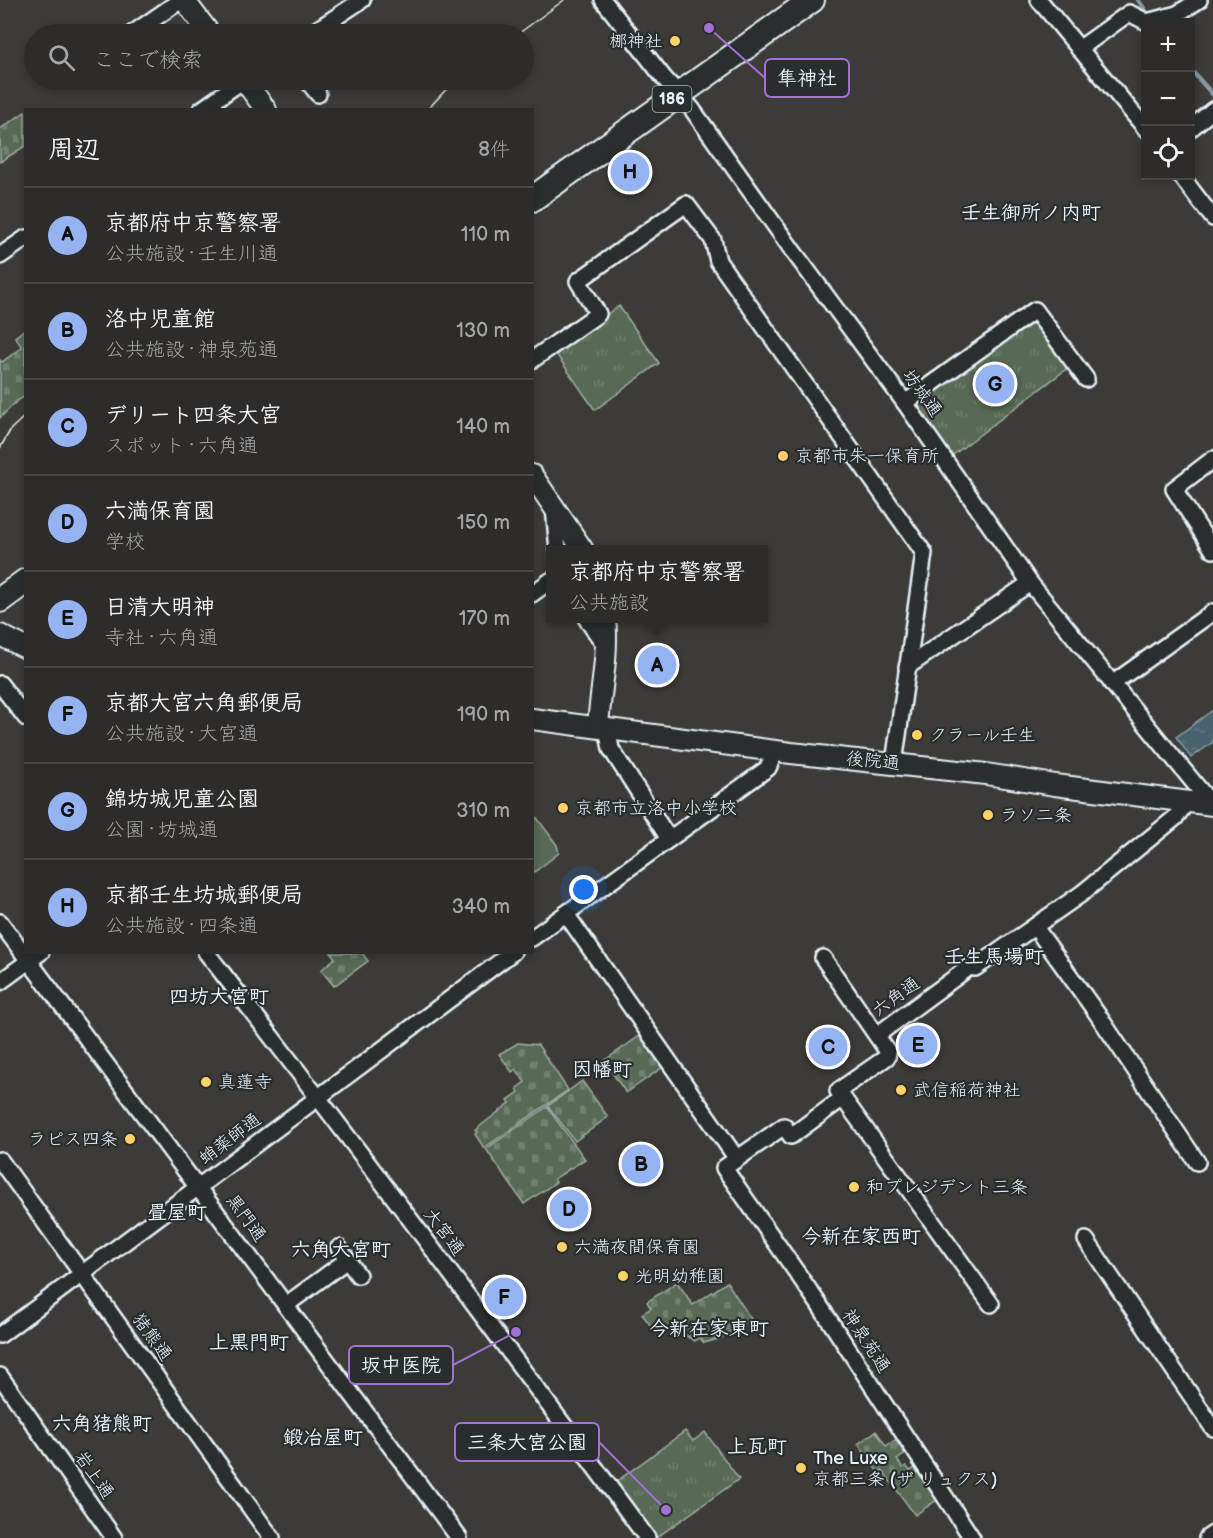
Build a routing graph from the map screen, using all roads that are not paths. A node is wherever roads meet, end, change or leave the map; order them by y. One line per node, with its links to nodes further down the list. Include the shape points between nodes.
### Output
1 (182, 0): 10 (street); 11 (street)
2 (362, 0): 12 (street)
3 (603, 0): 18 (street, 坊城通)
4 (812, 0): 18 (main road, 186)
5 (1039, 0): 13 (street)
6 (1199, 0): 9 (street)
7 (1125, 7): 8 (street); 13 (street)
8 (1147, 18)
9 (1163, 18)
10 (147, 24)
11 (202, 24)
12 (325, 24)
13 (1079, 49): 22 (street)
14 (229, 90): 19 (street)
15 (251, 90): 20 (street)
16 (315, 90): 17 (street)
17 (318, 94)
18 (680, 94): 25 (main road, 186); 31 (street, 坊城通)
19 (204, 108)
20 (264, 108)
21 (1213, 110): 23 (street)
22 (1143, 126)
23 (1194, 126)
24 (1184, 180): 26 (street)
25 (534, 198)
26 (1213, 218)
27 (24, 239): 28 (street)
28 (0, 256)
29 (534, 359): 47 (street, via 598,314 578,281 686,204 713,240 718,261 924,553)
30 (1086, 379): 31 (street, via 1035,310)
31 (905, 403): 39 (street, 坊城通)
32 (1213, 459): 37 (street, via 1174,489)
33 (534, 478): 34 (street)
34 (553, 505): 35 (street); 36 (street)
35 (558, 545)
36 (580, 545)
37 (1213, 550)
38 (24, 582): 40 (main road)
39 (1030, 583): 47 (street); 49 (street, 坊城通)
40 (0, 600)
41 (1213, 612): 49 (street)
42 (589, 623): 46 (street)
43 (605, 623): 46 (street)
44 (0, 635): 45 (street)
45 (24, 647)
46 (606, 647): 52 (street)
47 (907, 667): 54 (street)
48 (0, 684): 50 (street)
49 (1112, 684): 56 (street, 坊城通)
50 (24, 715)
51 (534, 719): 52 (street, 後院通)
52 (602, 728): 53 (street, 後院通); 57 (street)
53 (776, 750): 54 (street, 後院通); 57 (street, via 768,768)
54 (894, 763): 55 (street, 後院通)
55 (1187, 802): 56 (street, 後院通); 60 (street, 六角通, via 1175,819)
56 (1213, 805)
57 (669, 838): 58 (street)
58 (566, 914): 61 (street); 71 (street)
59 (0, 922): 62 (street, 黒門通)
60 (1035, 927): 68 (street, 六角通, via 975,968 971,966); 73 (street)
61 (534, 937)
62 (24, 946)
63 (208, 954): 69 (street, 大宮通)
64 (510, 954): 69 (street, 蛸薬師通)
65 (35, 957): 67 (street); 75 (street, 黒門通)
66 (823, 958): 68 (street)
67 (0, 982)
68 (876, 1035): 70 (street, 六角通, via 888,1052 887,1057 838,1091)
69 (318, 1097): 75 (street, 蛸薬師通); 88 (street, 大宮通)
70 (843, 1098): 71 (street, 六角通, via 791,1136 784,1126); 79 (street)
71 (737, 1159): 74 (street, 六角通)
72 (0, 1160): 77 (street, 猪熊通)
73 (1197, 1162)
74 (724, 1168): 89 (street, 神泉苑通)
75 (199, 1187): 77 (street, 蛸薬師通); 80 (street, 黒門通)
76 (1086, 1239): 83 (street)
77 (83, 1274): 81 (street, 蛸薬師通); 86 (street, 猪熊通)
78 (358, 1275): 80 (street, via 343,1254)
79 (992, 1304)
80 (286, 1305): 87 (street, 黒門通)
81 (0, 1335)
82 (0, 1376): 85 (street, 岩上通)
83 (1213, 1428)
84 (1213, 1534): 90 (street)
85 (114, 1538)
86 (272, 1538)
87 (459, 1538)
88 (647, 1538)
89 (972, 1538)
90 (1207, 1538)

